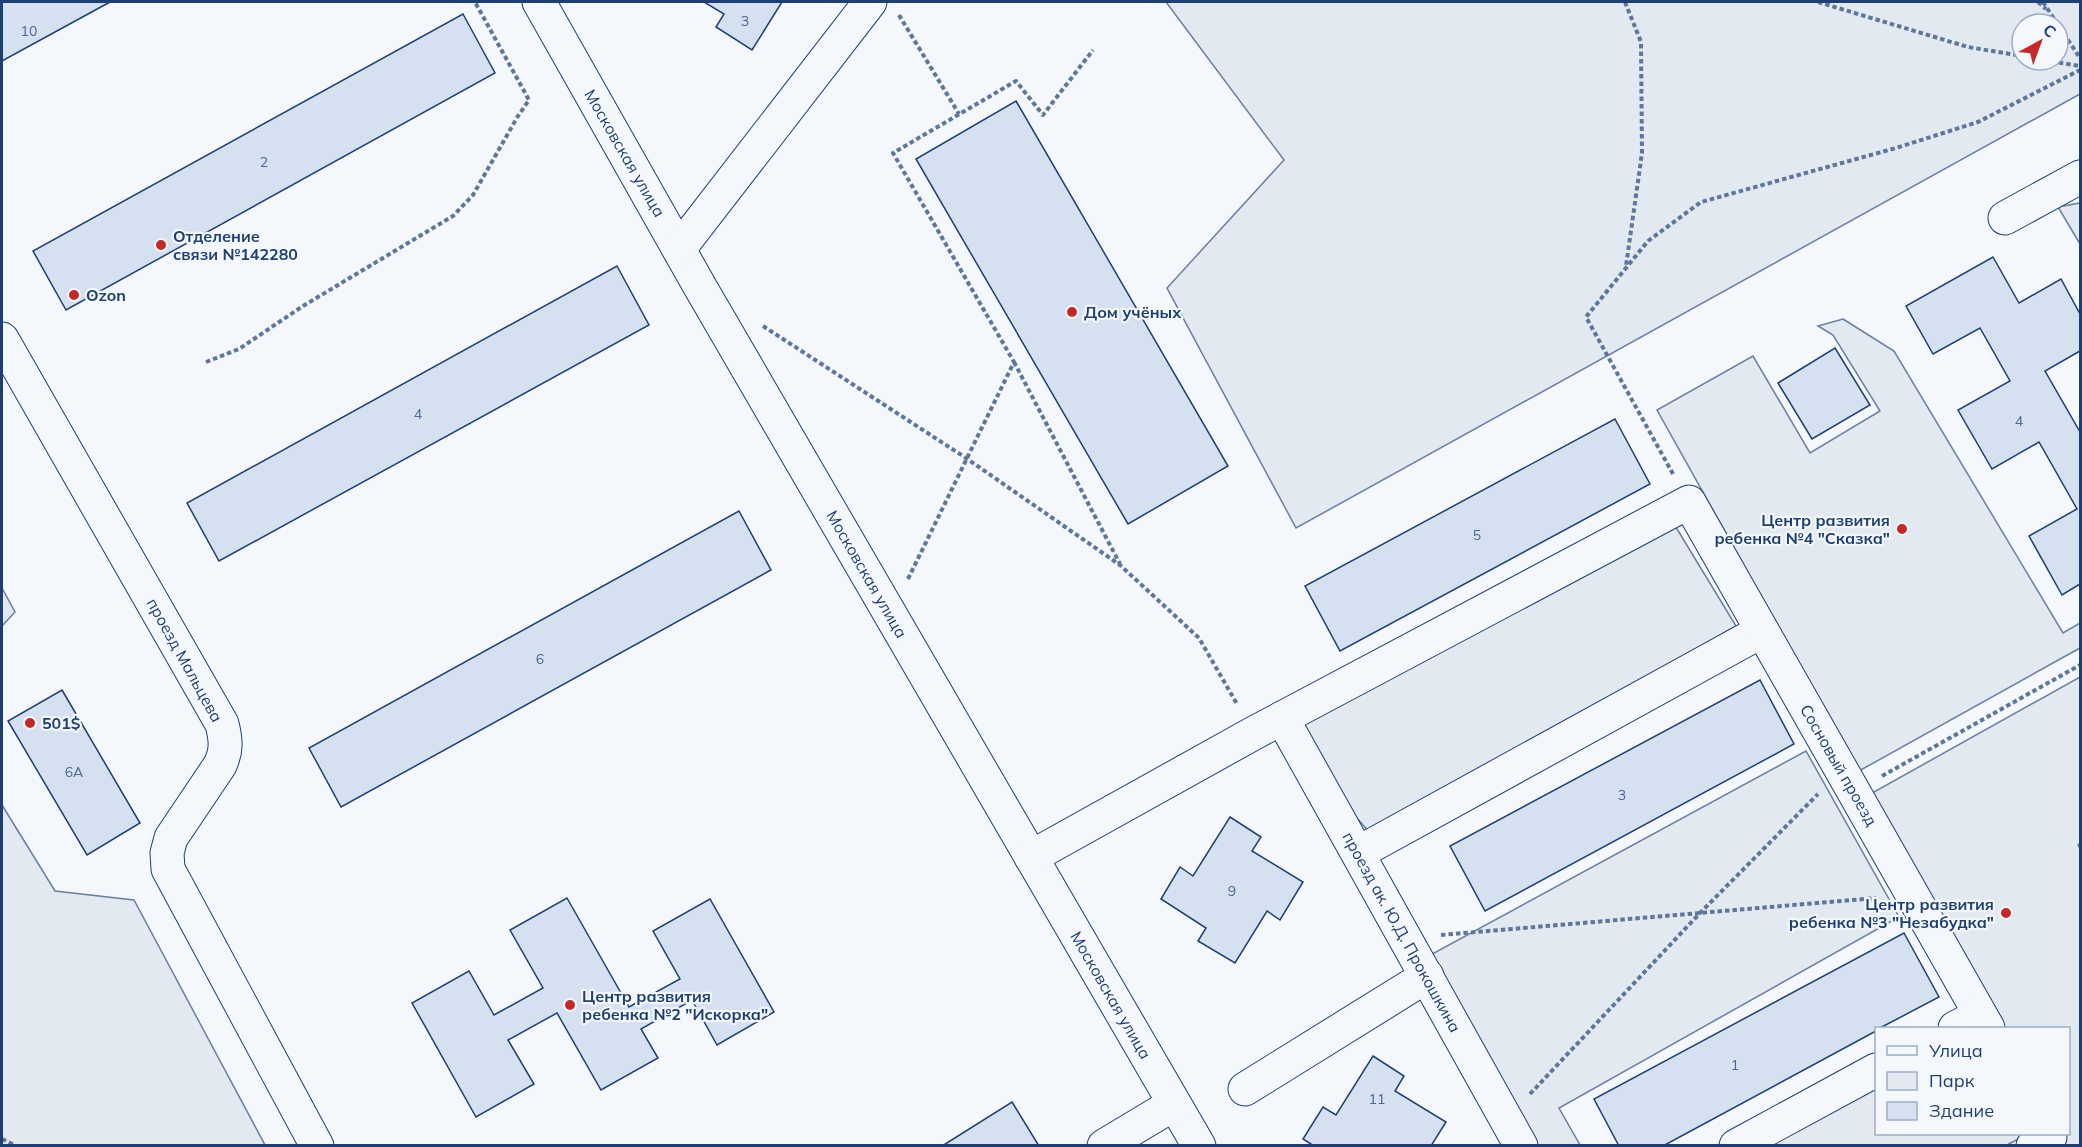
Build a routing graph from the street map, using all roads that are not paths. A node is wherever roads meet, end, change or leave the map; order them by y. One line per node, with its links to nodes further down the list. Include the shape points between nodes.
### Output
1 (539, 2): 5 (street, Московская улица)
2 (884, 7): 5 (street)
3 (2080, 177): 4 (street)
4 (2005, 218)
5 (680, 249): 10 (street, Московская улица)
6 (2, 339): 17 (street, проезд Мальцева, via 222,724 227,741 225,753 171,838 168,869)
7 (1762, 631): 8 (street, Сосновый проезд, via 1689,502); 9 (street); 12 (street, Сосновый проезд, via 1912,895)
8 (1282, 718): 9 (street, проезд ак. Ю.Д. Прокошкина); 10 (street)
9 (1358, 854): 11 (street, проезд ак. Ю.Д. Прокошкина)
10 (1031, 857): 15 (street, Московская улица)
11 (1426, 976): 14 (street); 16 (street, проезд ак. Ю.Д. Прокошкина)
12 (1974, 1024)
13 (1875, 1072): 20 (street)
14 (1245, 1089)
15 (1174, 1104): 18 (street); 19 (street, Московская улица)
16 (1514, 1132)
17 (317, 1146)
18 (1104, 1146)
19 (1199, 1146)
20 (1736, 1146)

